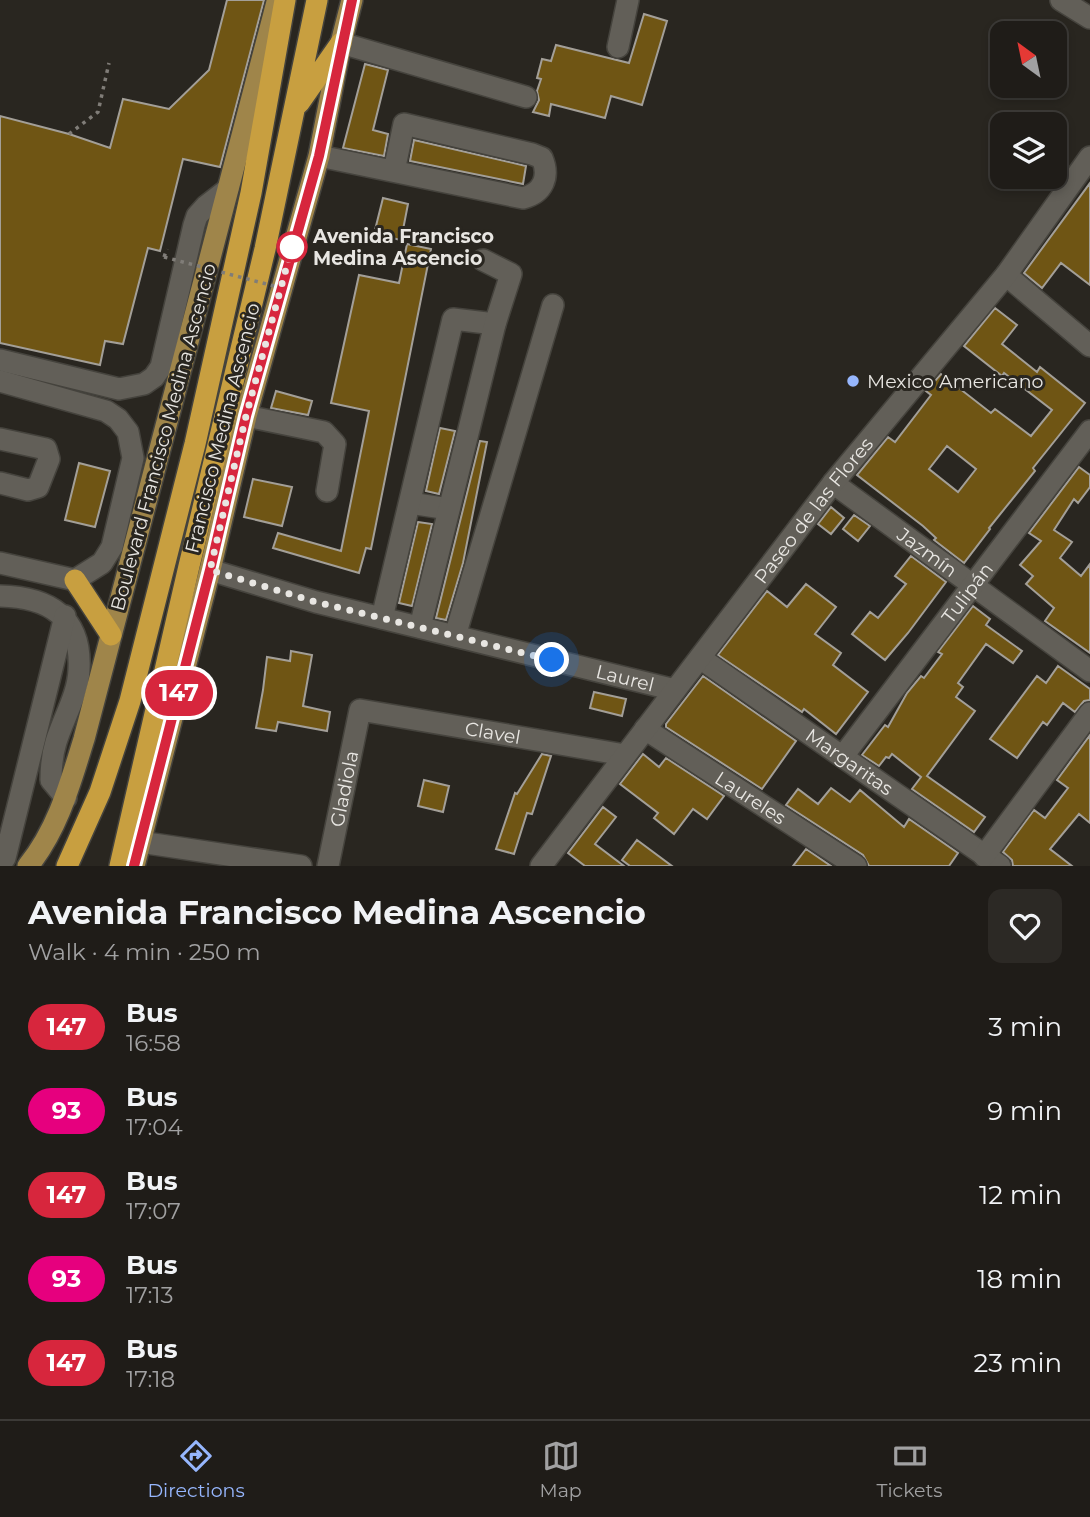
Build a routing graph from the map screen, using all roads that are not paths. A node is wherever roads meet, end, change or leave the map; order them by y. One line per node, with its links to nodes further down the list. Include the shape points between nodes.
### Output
1 (278, 0): 15 (main road, Boulevard Francisco Medina Ascencio)
2 (285, 0): 55 (highway, Francisco Medina Ascencio, via 248,206 195,444 130,701 100,792)
3 (317, 0): 11 (highway, Francisco Medina Ascencio)
4 (352, 0): 8 (main road, Francisco Medina Ascencio)
5 (628, 0): 9 (street)
6 (1061, 0): 7 (street)
7 (1090, 18)
8 (341, 43): 10 (street); 11 (highway); 12 (main road, Francisco Medina Ascencio)
9 (618, 47)
10 (526, 97)
11 (294, 110): 56 (highway, Francisco Medina Ascencio)
12 (319, 156): 14 (street); 23 (main road, Francisco Medina Ascencio)
13 (1090, 157): 17 (street, Paseo de las Flores)
14 (394, 170): 14 (street, via 523,198 541,189 546,168 542,158 532,154 404,124)
15 (228, 189): 21 (street, via 197,216 161,367 154,377 119,389); 39 (main road, Boulevard Francisco Medina Ascencio)
16 (483, 260): 19 (street, via 511,274)
17 (1006, 275): 20 (street); 27 (street, Paseo de las Flores)
18 (553, 305): 40 (street)
19 (495, 324): 29 (street, via 453,319); 30 (street)
20 (1090, 346)
21 (0, 360)
22 (0, 381): 33 (street, via 106,411 128,432 133,458 112,547 102,563)
23 (246, 416): 28 (street, via 330,437 335,444); 32 (main road, Francisco Medina Ascencio)
24 (1090, 431): 34 (street, Tulipán)
25 (0, 439): 26 (street, via 46,449 49,459 38,487 28,490)
26 (0, 483)
27 (833, 483): 34 (street, Jazmín); 41 (street, Paseo de las Flores)
28 (327, 491)
29 (410, 503): 30 (street); 37 (street)
30 (449, 509): 38 (street)
31 (0, 563): 33 (street)
32 (210, 570): 37 (street, Laurel); 50 (main road, Francisco Medina Ascencio)
33 (75, 580): 39 (highway)
34 (973, 586): 42 (street, Jazmín); 48 (street, Tulipán)
35 (0, 596): 36 (street, via 43,603)
36 (65, 617): 49 (street, via 76,637 79,671 55,743 51,780); 52 (street)
37 (382, 618): 38 (street, Laurel)
38 (420, 627): 40 (street, Laurel)
39 (111, 635): 49 (main road, Boulevard Francisco Medina Ascencio)
40 (455, 636): 43 (street, Laurel)
41 (699, 659): 43 (street, Paseo de las Flores); 48 (street, Margaritas)
42 (1090, 671)
43 (675, 690): 46 (street, Paseo de las Flores)
44 (360, 710): 47 (street, Clavel); 59 (street, Gladiola)
45 (1090, 713): 51 (street)
46 (645, 729): 47 (street, Paseo de las Flores); 60 (street, Laureles)
47 (625, 755): 53 (street, Paseo de las Flores)
48 (843, 756): 51 (street, Margaritas)
49 (66, 798): 54 (main road, Boulevard Francisco Medina Ascencio, via 44,846)
50 (140, 842): 57 (main road, Francisco Medina Ascencio); 58 (street)
51 (992, 861)
52 (0, 864)
53 (544, 865)
54 (28, 866)
55 (66, 866)
56 (120, 866)
57 (134, 866)
58 (301, 866)
59 (328, 866)
60 (856, 866)

